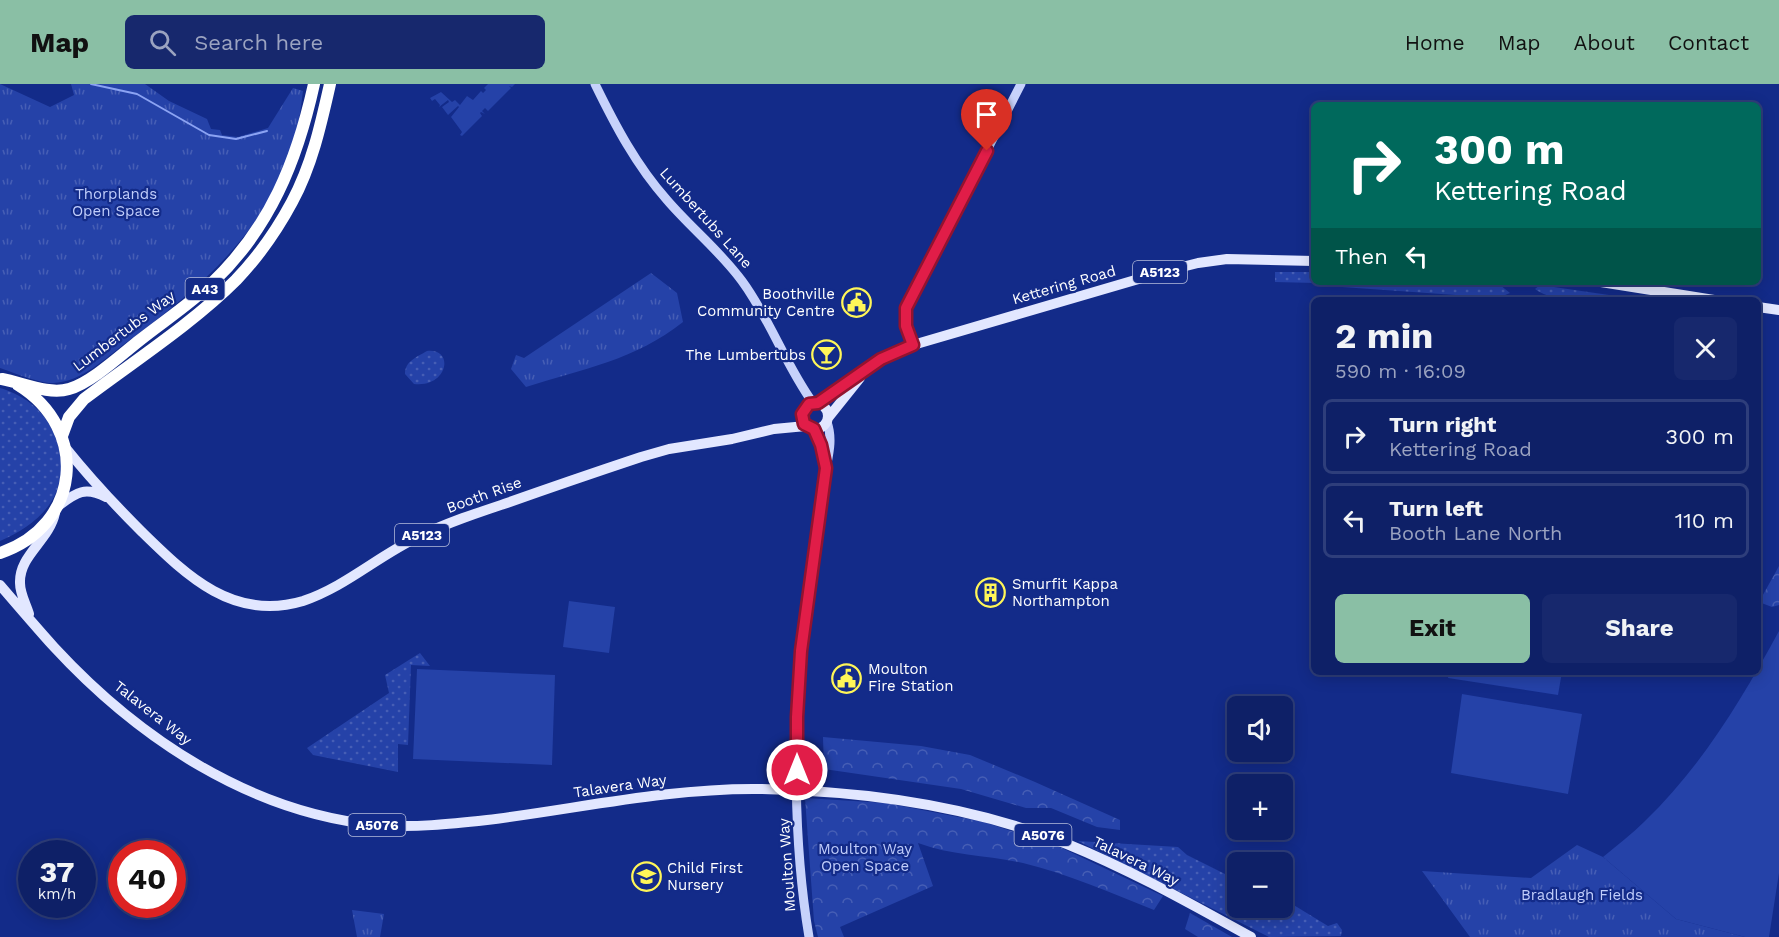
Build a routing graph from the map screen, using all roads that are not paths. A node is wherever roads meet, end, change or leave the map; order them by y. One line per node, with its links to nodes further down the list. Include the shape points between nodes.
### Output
1 (314, 84): 12 (highway, Lumbertubs Way / A43, via 299,144 281,191 239,254 211,284 105,367 70,389 57,391)
2 (330, 84): 19 (highway, Lumbertubs Way / A43, via 304,175 276,230 213,302 84,399 69,417)
3 (595, 84): 14 (street, Lumbertubs Lane, via 643,171 742,280 788,365)
4 (1021, 84): 10 (street, via 906,308 906,326)
5 (1311, 261): 10 (main road, Kettering Road / A5123, via 1237,259 1198,263)
6 (1620, 285): 7 (main road)
7 (1695, 297)
8 (1761, 307): 9 (main road)
9 (1779, 310)
10 (913, 345): 11 (main road, Kettering Road / A5123)
11 (866, 370): 13 (main road, Kettering Road / A5123); 14 (main road, Kettering Road / A5123)
12 (1, 379): 19 (highway, A43, via 33,395 45,406)
13 (841, 402): 16 (main road, Kettering Road / A5123); 20 (street)
14 (816, 403): 15 (main road, via 806,406); 16 (main road, via 825,407)
15 (802, 414): 17 (main road); 18 (main road, Booth Rise / A5123)
16 (827, 420): 17 (main road, via 822,428); 20 (street, Moulton Way)
17 (810, 428): 18 (main road, Booth Rise / A5123); 21 (street, Moulton Way, via 821,445)
18 (774, 429): 22 (main road, Booth Rise / A5123, via 656,453 500,505 417,537 313,597 277,606 240,602 203,586)
19 (64, 441): 22 (main road, Booth Rise / A5123); 23 (highway, A43, via 66,477)
20 (831, 441): 21 (street, Moulton Way)
21 (826, 468): 27 (street, Moulton Way, via 803,630 797,717 800,850)
22 (109, 498): 23 (main road, via 96,492 81,492)
23 (57, 507): 24 (highway, A43, via 27,541); 26 (main road, Talavera Way / A5076, via 48,533 21,571 22,595)
24 (0, 553)
25 (0, 585): 26 (main road, Talavera Way / A5076)
26 (32, 620): 28 (main road, Talavera Way / A5076, via 93,685 187,758 251,792 328,817 408,826 488,820 735,789 879,797 930,805 1048,837 1134,876)
27 (809, 937)
28 (1251, 937)

